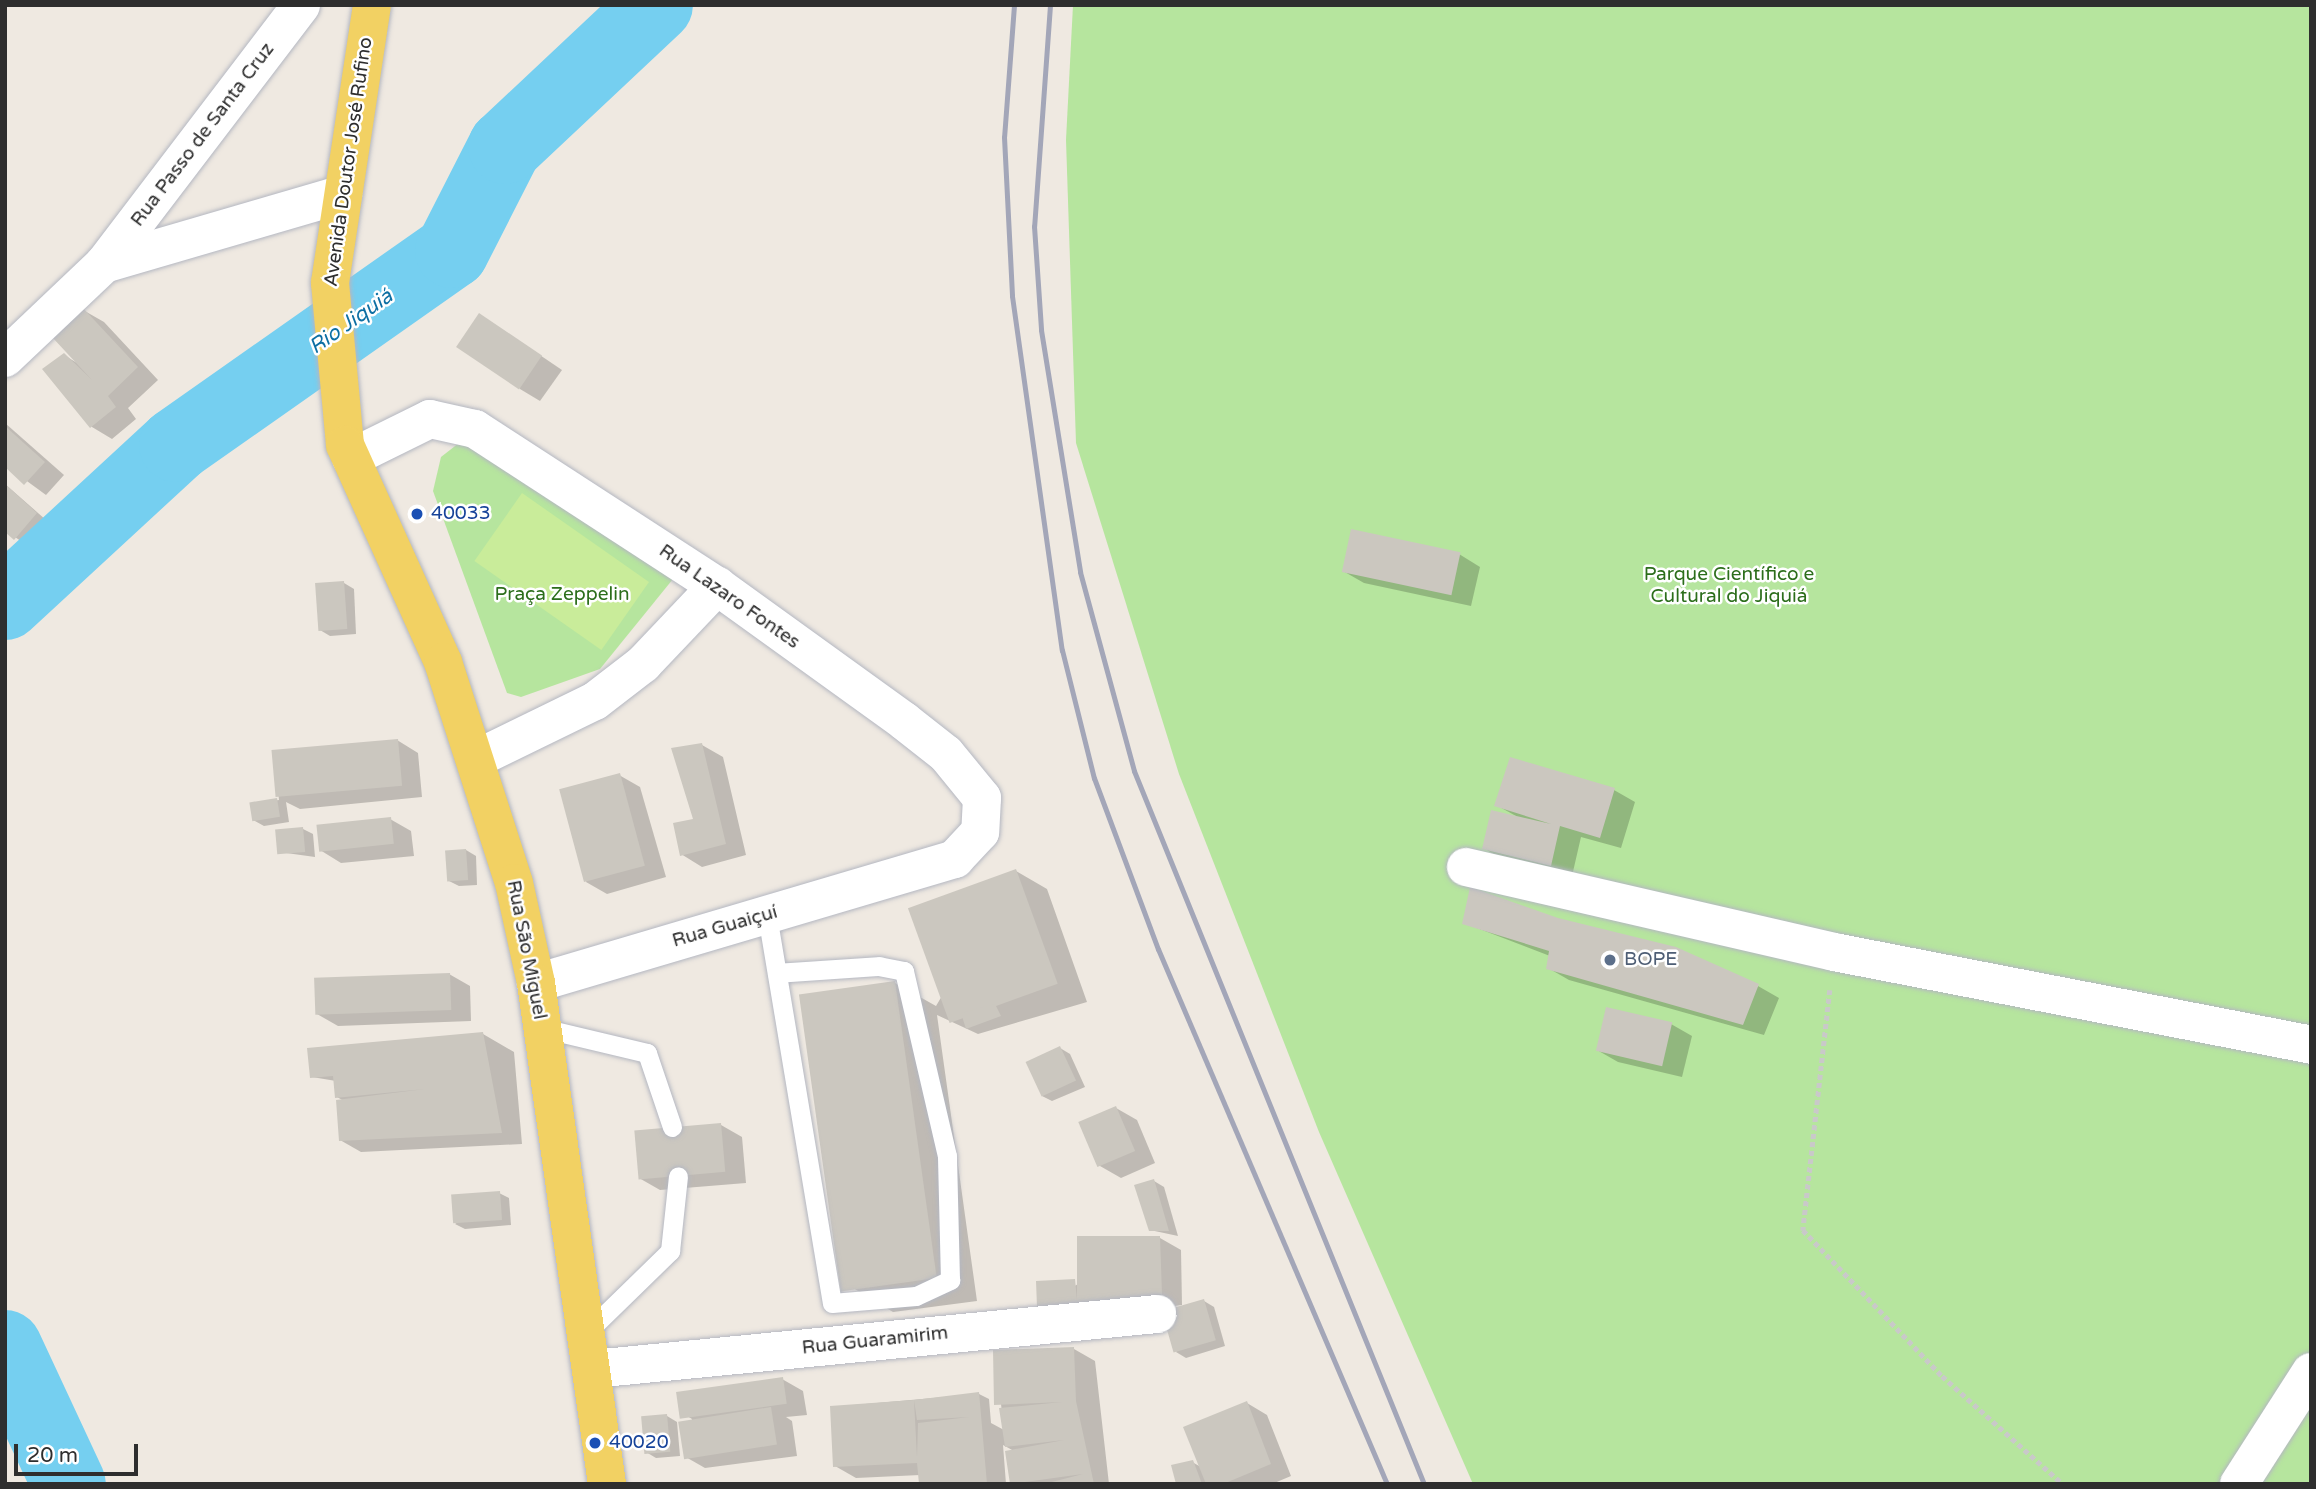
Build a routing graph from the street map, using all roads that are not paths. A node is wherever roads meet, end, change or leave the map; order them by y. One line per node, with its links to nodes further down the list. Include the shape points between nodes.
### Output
1 (301, 5): 4 (street, Rua Passo de Santa Cruz)
2 (372, 5): 3 (main road, Avenida Doutor José Rufino)
3 (343, 194): 4 (street, Rua Passo de Santa Cruz); 6 (main road, Avenida Doutor José Rufino, via 330,283)
4 (104, 264): 5 (street, Rua Passo de Santa Cruz)
5 (5, 358)
6 (345, 439): 7 (street, Rua Lazaro Fontes, via 430,419 475,429); 8 (main road, Rua São Miguel, via 443,662)
7 (717, 586): 8 (street, via 643,664 595,701); 10 (street, Rua Lazaro Fontes, via 904,721 967,776 982,798 981,832 955,859)
8 (478, 758): 13 (main road, Rua São Miguel)
9 (1465, 867): 15 (street, via 1834,952)
10 (915, 872): 11 (street, Rua Guaiçuí)
11 (767, 915): 12 (lane); 13 (street, Rua Guaiçuí)
12 (776, 973): 12 (lane, via 832,1303 916,1296 950,1280 947,1156 904,971 879,966)
13 (536, 983): 14 (main road, Rua São Miguel)
14 (542, 1028): 16 (lane, via 647,1053); 19 (main road, Rua São Miguel)
15 (2311, 1045)
16 (672, 1127)
17 (678, 1176): 19 (lane, via 670,1251)
18 (1157, 1314): 20 (street, Rua Guaramirim)
19 (588, 1331): 20 (main road, Rua São Miguel)
20 (593, 1369): 22 (main road, Rua São Miguel)
21 (2311, 1372): 23 (street)
22 (607, 1484)
23 (2239, 1484)

